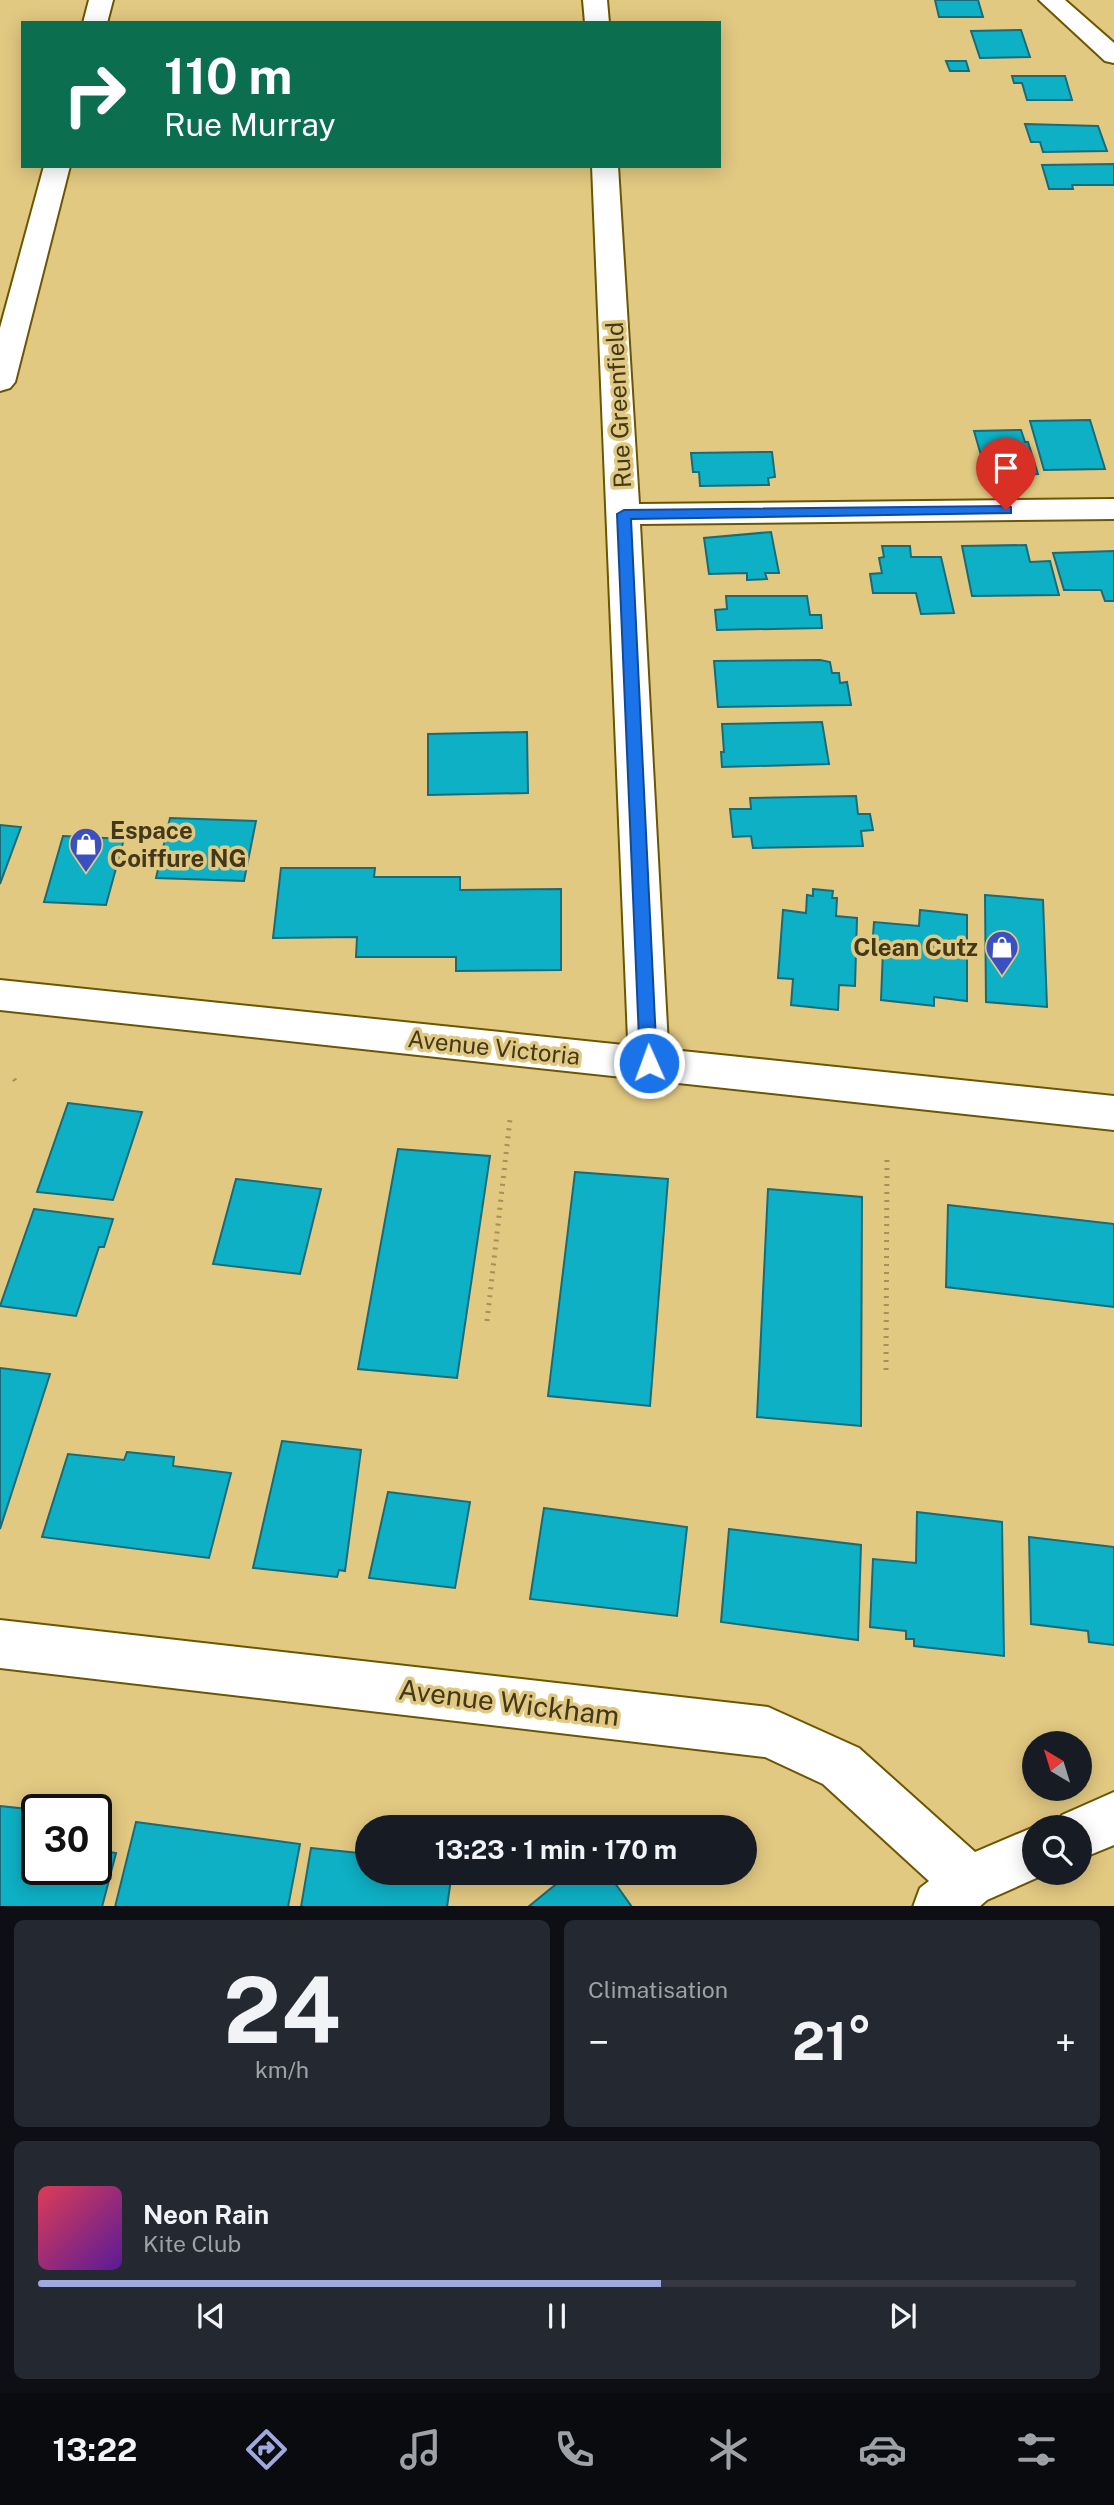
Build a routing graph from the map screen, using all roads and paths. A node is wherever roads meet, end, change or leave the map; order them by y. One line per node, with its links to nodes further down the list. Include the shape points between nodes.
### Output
1 (101, 0): 4 (street)
2 (595, 0): 5 (street)
3 (1051, 0): 6 (street)
4 (96, 21)
5 (597, 21)
6 (1114, 56)
7 (56, 168): 9 (street)
8 (605, 168): 11 (street, Rue Greenfield)
9 (0, 382)
10 (1114, 509): 11 (street)
11 (624, 514): 13 (street, Rue Greenfield)
12 (1, 998): 13 (street, Avenue Victoria)
13 (649, 1063): 14 (street, Avenue Victoria)
14 (1114, 1113)
15 (510, 1119): 17 (path)
16 (887, 1154): 18 (path)
17 (487, 1321)
18 (886, 1370)
19 (0, 1644): 23 (street, Avenue Wickham, via 768,1732 841,1766)
20 (1114, 1818): 21 (street)
21 (1092, 1828)
22 (1022, 1859): 23 (street)
23 (954, 1894)

